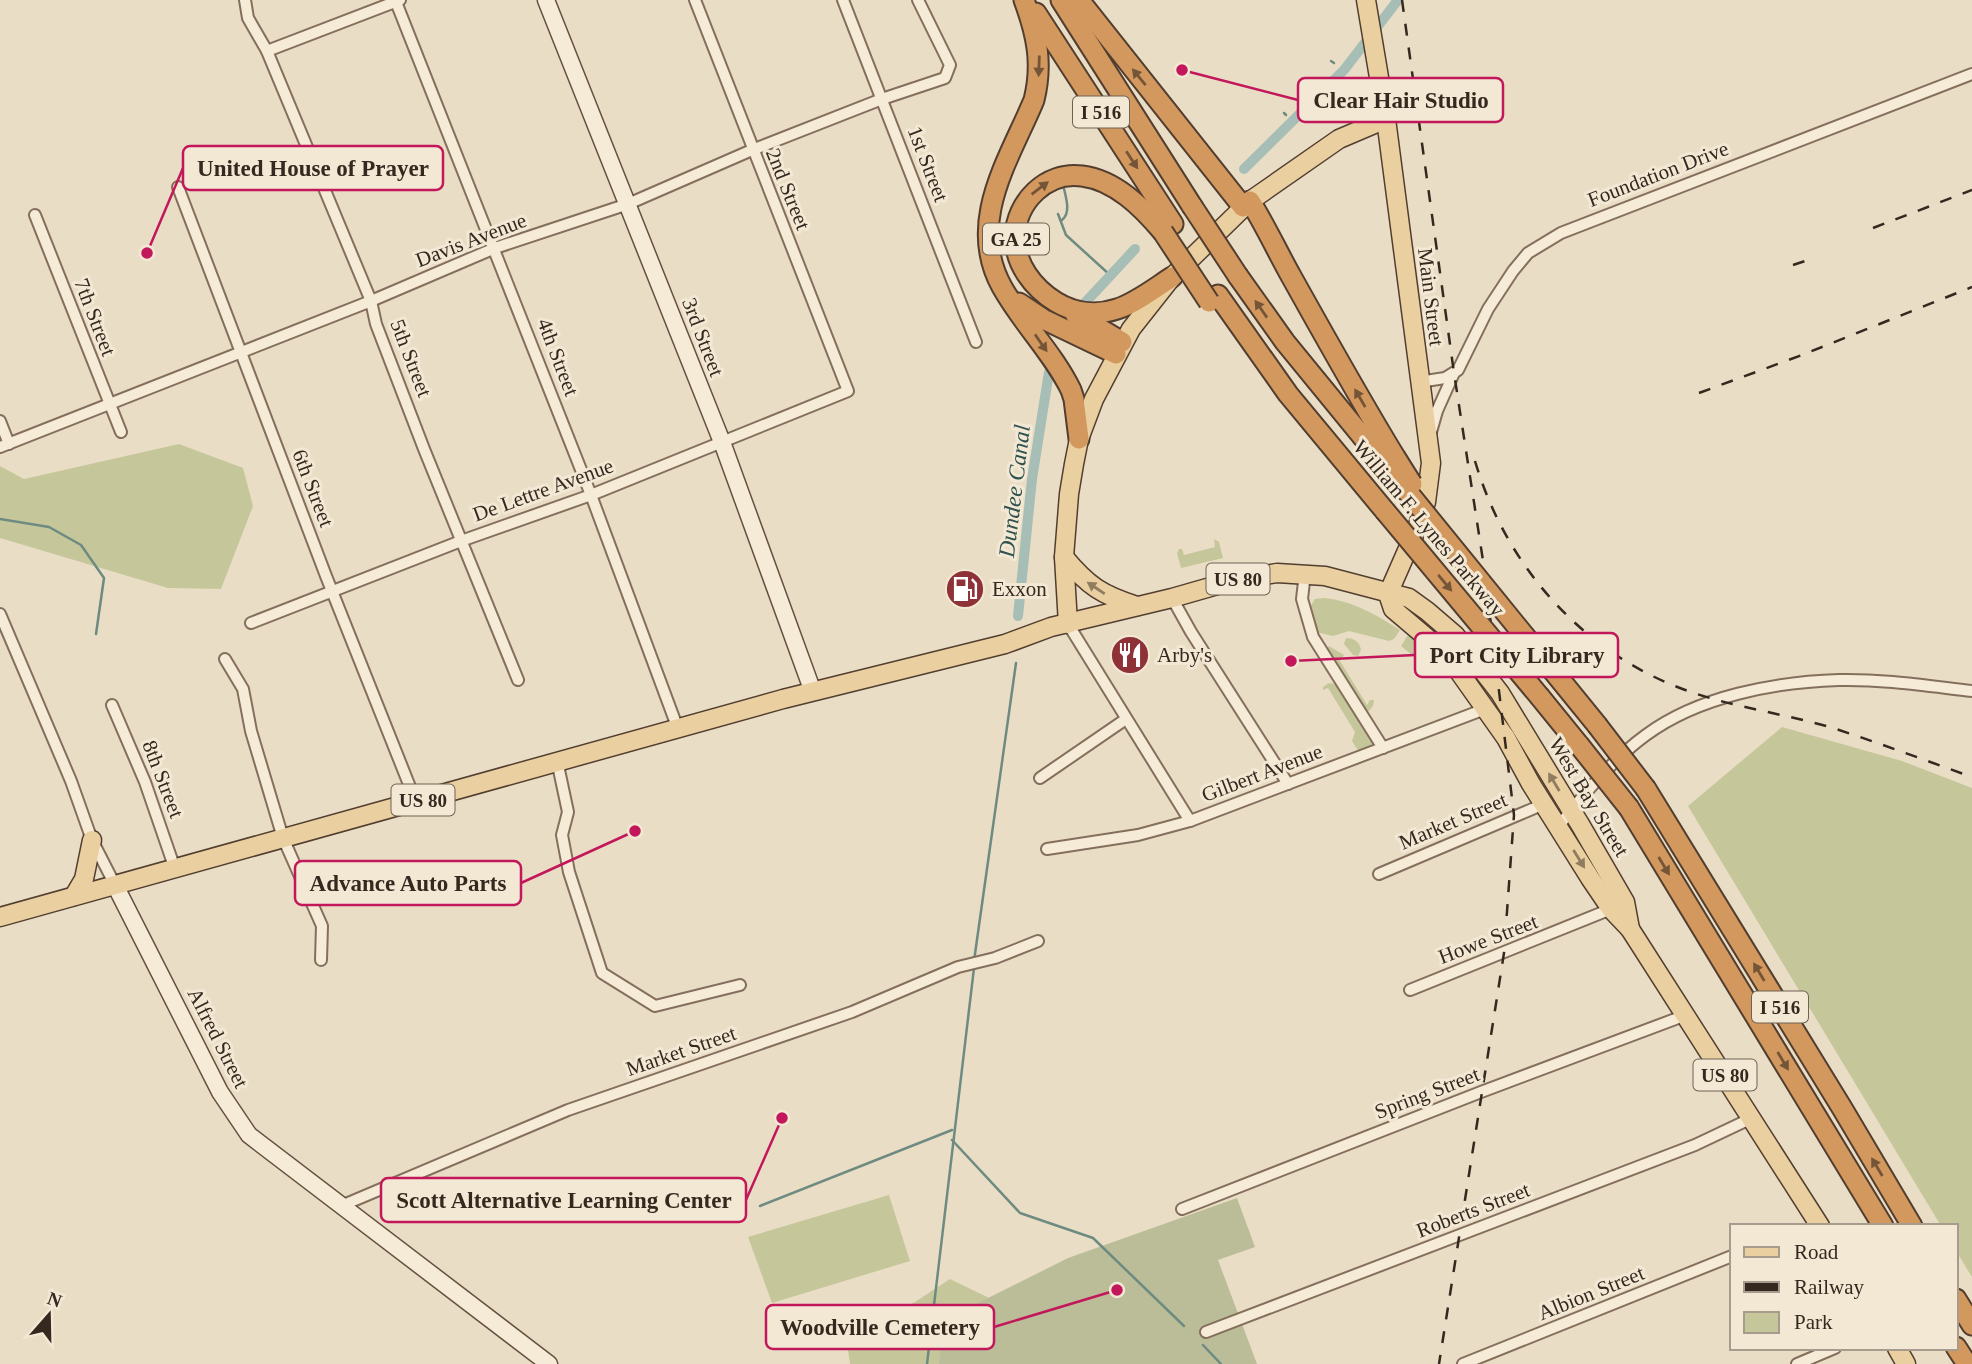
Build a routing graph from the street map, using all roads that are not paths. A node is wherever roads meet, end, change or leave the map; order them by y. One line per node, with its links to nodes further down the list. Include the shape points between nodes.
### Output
1 (245, 0): 11 (street, 5th Street, via 248,18)
2 (546, 0): 18 (street, 3rd Street)
3 (695, 0): 15 (street, 2nd Street)
4 (842, 0): 13 (street, 1st Street)
5 (918, 0): 13 (street, Davis Avenue, via 950,65 945,78)
6 (1026, 0): 20 (highway, William F. Lynes Parkway / I 516, one-way to 20); 23 (highway, one-way to 23, via 1037,35 1040,68 1034,100 990,205 990,255)
7 (1061, 0): 39 (highway, William F. Lynes Parkway / I 516, one-way to 7, bridge, via 1285,342)
8 (1079, 0): 17 (highway, one-way to 8, via 1220,176)
9 (1366, 0): 14 (main road, Main Street)
10 (398, 1): 11 (street); 21 (street, 4th Street)
11 (267, 51): 24 (street, 5th Street)
12 (1972, 74): 29 (street, Foundation Drive, via 1552,238 1528,253 1500,288)
13 (882, 99): 15 (street, Davis Avenue); 26 (street, 1st Street)
14 (1386, 119): 17 (main road, GA 25, via 1339,139); 30 (main road, Main Street)
15 (752, 150): 18 (street, Davis Avenue); 31 (street, 2nd Street)
16 (178, 187): 28 (street, 6th Street)
17 (1250, 201): 22 (main road, GA 25); 39 (highway, one-way to 17)
18 (628, 204): 21 (street, Davis Avenue); 36 (street, 3rd Street)
19 (35, 215): 32 (street, 7th Street)
20 (1168, 228): 25 (highway, GA 25, one-way to 20, via 1026,274 1017,249 1021,212 1046,183 1074,176 1100,181); 89 (highway, William F. Lynes Parkway / I 516, one-way to 89, bridge, via 1214,298 1288,394 1629,808)
21 (495, 248): 24 (street, Davis Avenue); 40 (street, 4th Street)
22 (1172, 277): 25 (highway, GA 25, via 1119,309 1086,313); 27 (main road)
23 (1002, 288): 27 (highway, via 1043,319); 35 (highway, one-way to 35, via 1066,380 1074,400)
24 (371, 300): 28 (street, Davis Avenue); 41 (street, 5th Street, via 376,324)
25 (1058, 303): 27 (highway)
26 (976, 342)
27 (1119, 348): 35 (main road)
28 (239, 351): 32 (street, Davis Avenue); 45 (street, 6th Street)
29 (1454, 373): 30 (street); 37 (street, Foundation Drive)
30 (1419, 382): 37 (main road, Main Street)
31 (848, 391): 36 (street, De Lettre Avenue)
32 (108, 405): 34 (street, 7th Street); 38 (street, Davis Avenue)
33 (0, 421): 38 (street)
34 (121, 432)
35 (1079, 439): 43 (main road)
36 (722, 442): 40 (street, De Lettre Avenue); 56 (street, 3rd Street)
37 (1429, 442): 42 (main road, Main Street, via 1430,482)
38 (5, 445)
39 (1394, 466): 90 (highway, William F. Lynes Parkway / I 516, one-way to 39, bridge, via 1646,789)
40 (591, 495): 41 (street, De Lettre Avenue); 60 (street, 4th Street)
41 (461, 541): 45 (street, De Lettre Avenue); 54 (street, 5th Street)
42 (1409, 549): 46 (main road, Main Street); 49 (main road, via 1410,581)
43 (1064, 557): 48 (main road, one-way to 43, via 1100,592); 52 (main road)
44 (1306, 573): 46 (main road, US 80); 47 (main road, US 80, via 1249,577); 61 (street, via 1302,599 1313,637)
45 (333, 593): 51 (street, De Lettre Avenue); 65 (street, 6th Street)
46 (1388, 594): 49 (main road, US 80, via 1409,598); 58 (main road, US 80, via 1393,610 1442,652)
47 (1172, 598): 48 (main road, US 80); 64 (street)
48 (1137, 606): 52 (main road, US 80)
49 (1427, 611): 67 (main road, West Bay Street / US 80, one-way to 49, via 1500,693 1469,651)
50 (0, 614): 71 (street, Alfred Street)
51 (251, 623)
52 (1068, 624): 56 (main road, US 80); 59 (street)
53 (225, 659): 70 (street, via 243,689)
54 (518, 680)
55 (1972, 691): 67 (street, via 1840,680 1779,686 1718,701 1649,733)
56 (813, 692): 60 (main road, US 80)
57 (111, 705): 73 (street, 8th Street, via 145,782)
58 (1485, 709): 61 (street, Gilbert Avenue); 66 (main road, West Bay Street / US 80)
59 (1126, 719): 63 (street); 68 (street)
60 (678, 729): 62 (main road, US 80)
61 (1383, 748): 64 (street, Gilbert Avenue)
62 (561, 762): 65 (main road, US 80); 82 (street, via 568,812 562,835 569,872 602,973 655,1006)
63 (1041, 778)
64 (1288, 784): 68 (street, Gilbert Avenue)
65 (416, 802): 70 (main road, US 80)
66 (1544, 804): 69 (main road, West Bay Street / US 80); 74 (street, Market Street)
67 (1571, 810): 69 (street); 79 (main road, West Bay Street / US 80, via 1625,902)
68 (1190, 821): 72 (street, Gilbert Avenue, via 1138,835)
69 (1558, 827): 77 (main road, West Bay Street / US 80, one-way to 77)
70 (283, 838): 73 (main road, US 80); 81 (street, via 322,926)
71 (92, 840): 75 (street, Alfred Street); 76 (main road, via 84,879)
72 (1047, 849)
73 (175, 869): 75 (main road, US 80)
74 (1379, 874)
75 (115, 885): 76 (main road, US 80); 86 (street, Alfred Street, via 220,1092 249,1135)
76 (74, 896): 78 (main road, US 80)
77 (1611, 909): 79 (main road, West Bay Street / US 80); 83 (street, Howe Street)
78 (0, 917)
79 (1630, 929): 84 (main road, West Bay Street / US 80)
80 (1038, 941): 86 (street, Market Street, via 958,967 852,1012 568,1110)
81 (321, 960)
82 (740, 985)
83 (1410, 990)
84 (1686, 1015): 85 (main road, West Bay Street / US 80); 87 (street, Spring Street)
85 (1752, 1118): 88 (main road, West Bay Street / US 80); 94 (street, Roberts Street, via 1695,1145)
86 (341, 1206): 96 (street, Alfred Street)
87 (1182, 1209)
88 (1815, 1224)
89 (1882, 1224)
90 (1911, 1224)
91 (1730, 1257): 97 (street, Albion Street)
92 (1958, 1302): 93 (highway)
93 (1972, 1325)
94 (1206, 1332)
95 (1830, 1350): 98 (street)
96 (549, 1364)
97 (1463, 1364)
98 (1797, 1364)

